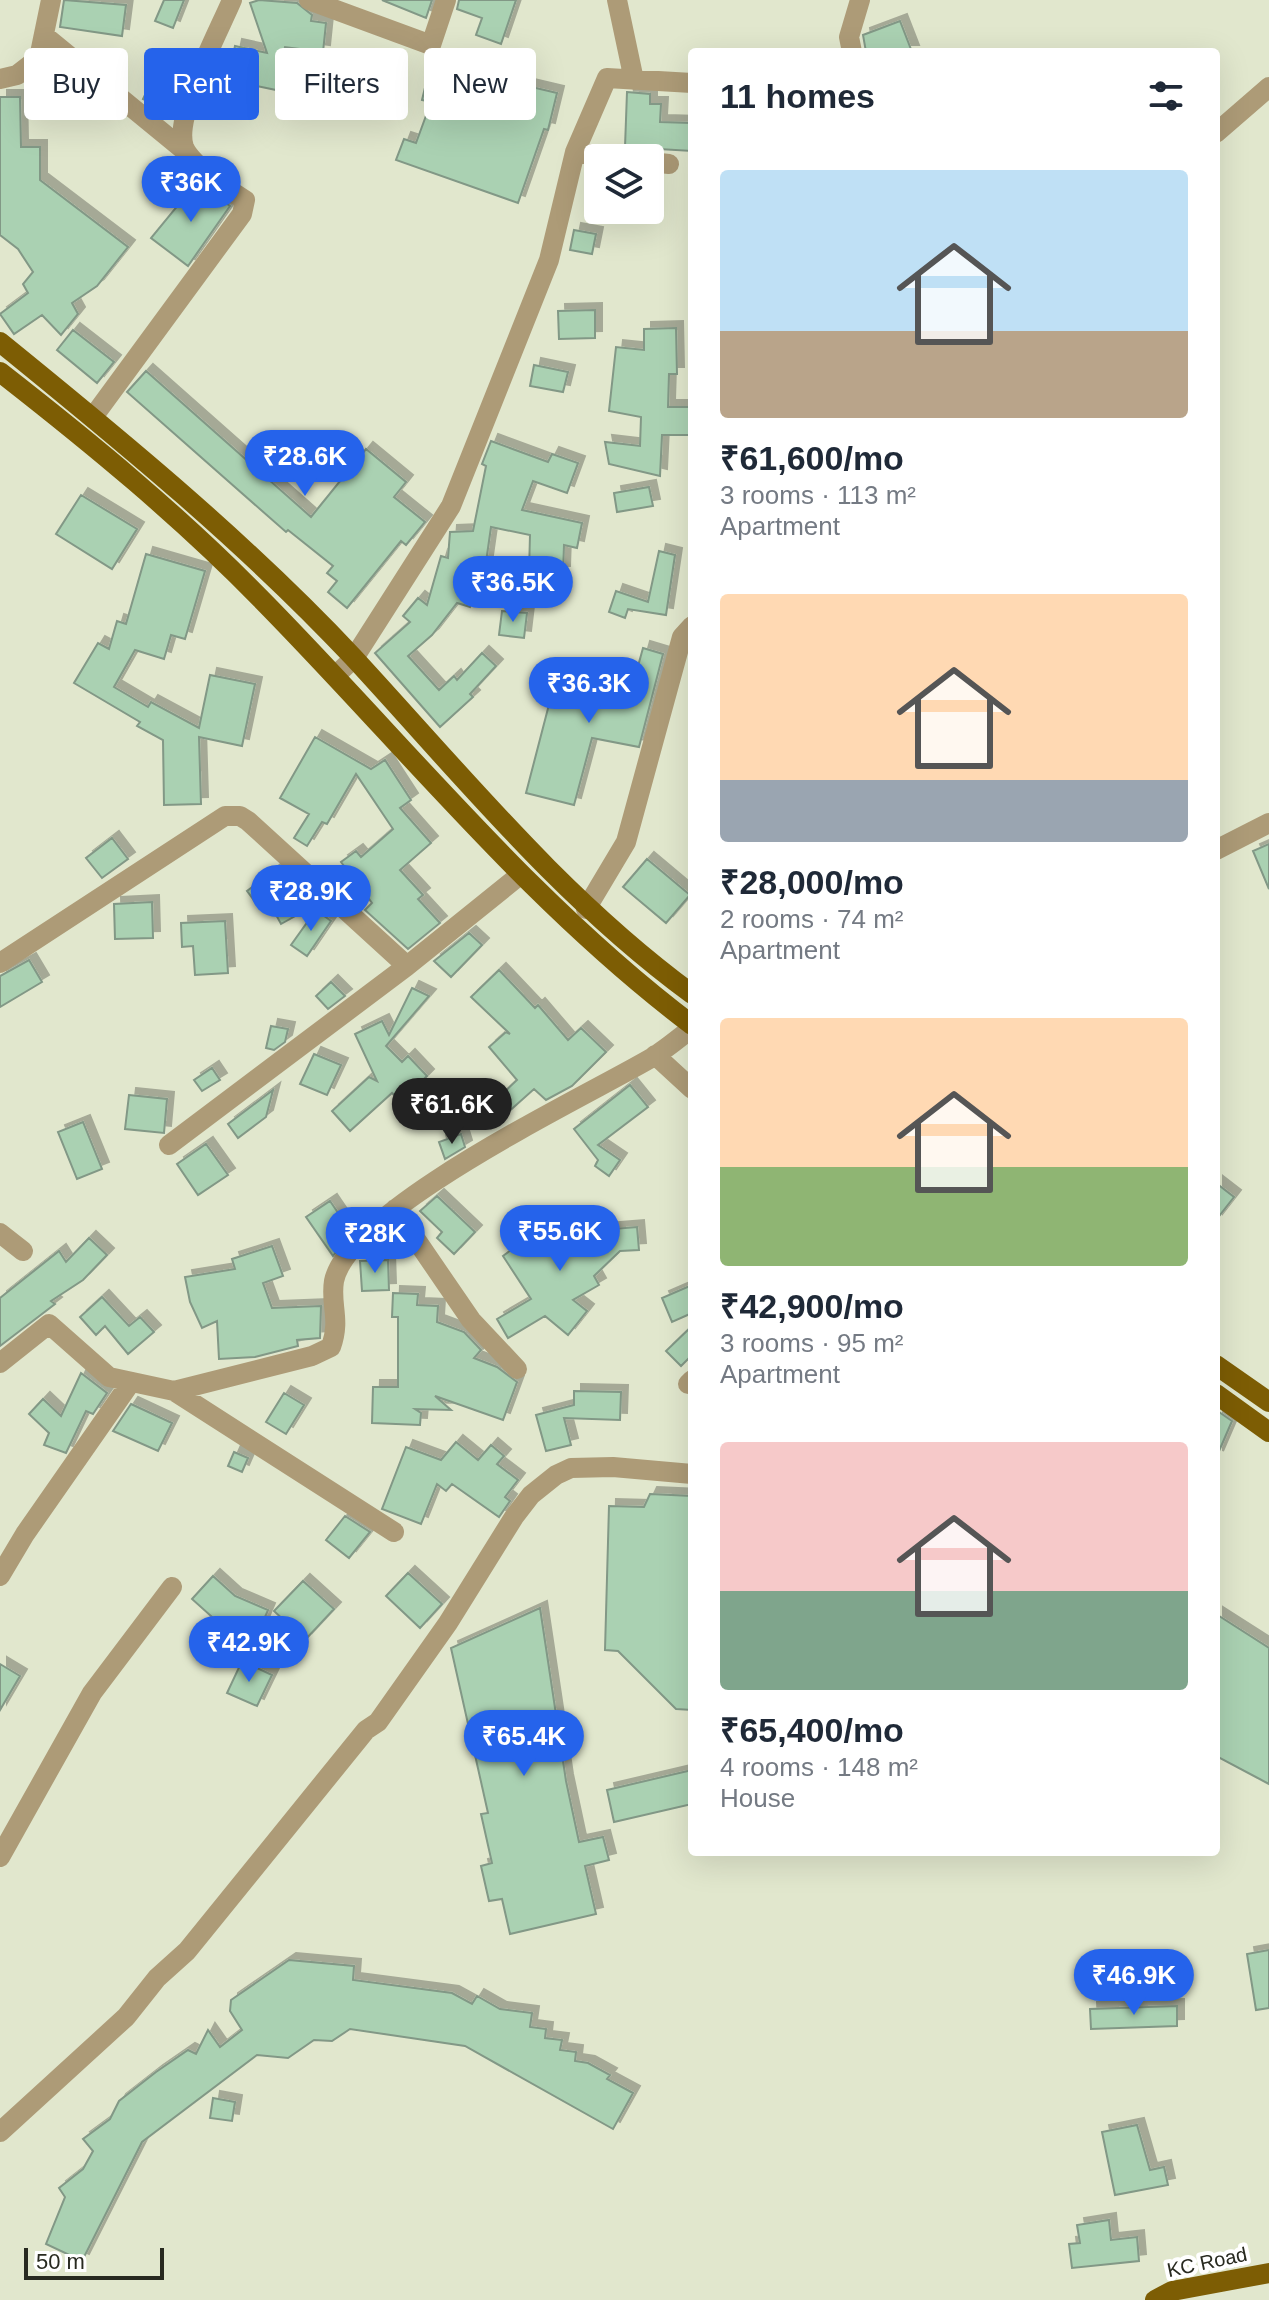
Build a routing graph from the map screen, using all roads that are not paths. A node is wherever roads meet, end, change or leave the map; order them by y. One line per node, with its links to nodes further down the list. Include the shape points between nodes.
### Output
1 (51, 0): 7 (street)
2 (232, 0): 14 (street, via 186,112 181,135)
3 (309, 0): 4 (street, via 431,45)
4 (446, 0)
5 (617, 0): 10 (street)
6 (860, 0): 8 (street, via 849,37)
7 (46, 37): 9 (street, via 39,58 17,75); 14 (street)
8 (851, 48)
9 (0, 79)
10 (634, 80): 11 (street); 15 (street, via 607,78)
11 (688, 83)
12 (1269, 87): 13 (street)
13 (1220, 130)
14 (185, 151): 19 (street, via 245,200 242,214)
15 (575, 152): 16 (street); 21 (street, via 549,260 451,506)
16 (584, 153)
17 (0, 342): 19 (main road)
18 (0, 372): 22 (main road, via 182,522)
19 (93, 417): 21 (main road, via 265,568)
20 (688, 630): 26 (street, via 626,842)
21 (354, 658): 22 (street); 26 (main road, via 474,795)
22 (335, 676): 25 (main road)
23 (1269, 823): 24 (street)
24 (1220, 848)
25 (520, 875): 28 (street); 30 (main road, via 592,944)
26 (586, 909): 29 (main road)
27 (0, 963): 28 (street, via 233,815 248,821)
28 (407, 966): 34 (street)
29 (688, 988)
30 (688, 1023)
31 (688, 1029): 32 (street)
32 (655, 1055): 33 (street); 35 (street, via 442,1175)
33 (688, 1085)
34 (169, 1145)
35 (395, 1209): 40 (street, via 471,1320); 42 (street, via 352,1249 334,1281 338,1327 331,1347)
36 (0, 1233): 37 (street)
37 (23, 1251)
38 (0, 1363): 41 (street, via 49,1324 109,1377)
39 (1220, 1368): 44 (main road)
40 (517, 1369)
41 (131, 1382): 42 (street); 48 (street)
42 (174, 1391): 47 (street)
43 (1220, 1397): 45 (main road)
44 (1269, 1402)
45 (1269, 1432)
46 (688, 1474): 51 (street, via 571,1468 531,1495 378,1722 366,1730 187,1951 126,2017)
47 (394, 1532)
48 (0, 1576)
49 (172, 1587): 50 (street, via 92,1693)
50 (0, 1857)
51 (0, 2132)
52 (1269, 2273): 53 (main road, KC Road, via 1172,2291)
53 (1155, 2300)

